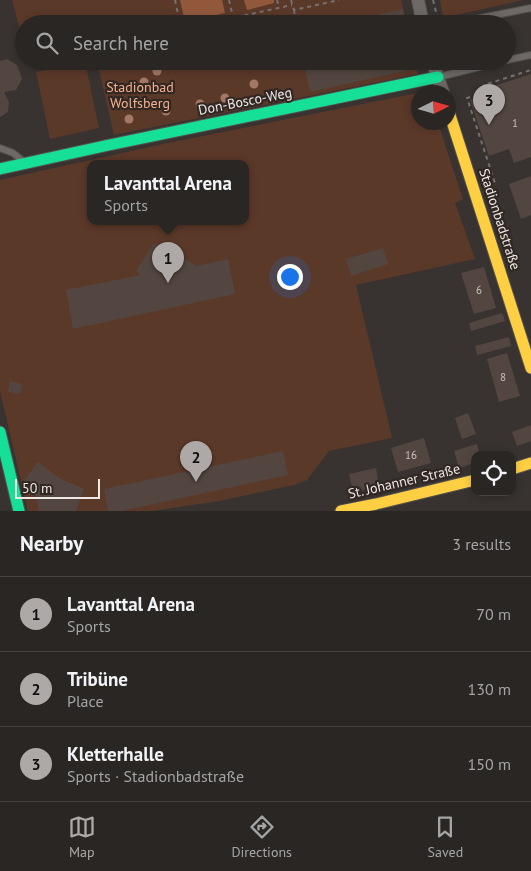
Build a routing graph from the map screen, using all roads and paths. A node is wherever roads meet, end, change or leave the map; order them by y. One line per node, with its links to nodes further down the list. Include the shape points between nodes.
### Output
1 (176, 0): 12 (path)
2 (229, 0): 13 (path)
3 (278, 0): 9 (path)
4 (291, 0): 8 (path)
5 (339, 0): 11 (path)
6 (418, 0): 16 (street)
7 (433, 0): 17 (path)
8 (292, 5): 9 (path); 11 (path)
9 (279, 8): 14 (path)
10 (531, 8): 18 (lane)
11 (294, 10): 15 (path)
12 (178, 15)
13 (233, 15)
14 (243, 15)
15 (295, 15)
16 (421, 15)
17 (437, 15)
18 (496, 15)
19 (531, 55): 20 (lane)
20 (516, 58)
21 (435, 70): 24 (street)
22 (466, 70): 24 (lane)
23 (531, 70): 30 (path, via 484,85 486,92 467,98 495,183)
24 (438, 77): 25 (street); 28 (street, Don-Bosco-Weg)
25 (441, 85)
26 (455, 130): 30 (street, Stadionbadstraße)
27 (0, 148): 28 (lane)
28 (26, 163): 29 (street, Don-Bosco-Weg)
29 (0, 169)
30 (475, 189): 31 (street, Stadionbadstraße)
31 (531, 368)
32 (0, 432): 36 (street)
33 (531, 464): 34 (street)
34 (516, 468)
35 (471, 481): 37 (street, St. Johanner Straße)
36 (19, 511)
37 (341, 511)

